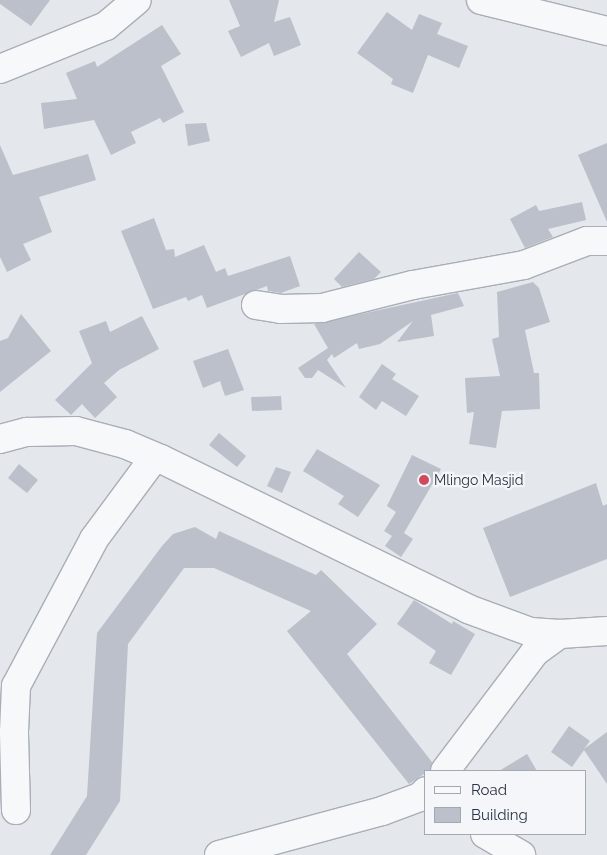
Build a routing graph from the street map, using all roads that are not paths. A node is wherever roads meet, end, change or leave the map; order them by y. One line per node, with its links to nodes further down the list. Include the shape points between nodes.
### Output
1 (137, 0): 4 (street, via 106,26)
2 (481, 0): 3 (street)
3 (607, 31)
4 (0, 69)
5 (607, 241): 6 (street, via 587,241 524,265 413,285 337,305 281,310)
6 (256, 305)
7 (0, 439): 8 (street, via 27,432 76,430 125,444)
8 (161, 459): 10 (street, via 468,609 531,632); 13 (street, via 143,469 94,539 16,686)
9 (607, 631): 10 (street)
10 (560, 634): 11 (street, via 535,652)
11 (446, 770)
12 (424, 796): 15 (street, via 382,811)
13 (16, 810)
14 (487, 835): 16 (street)
15 (219, 855)
16 (522, 855)

